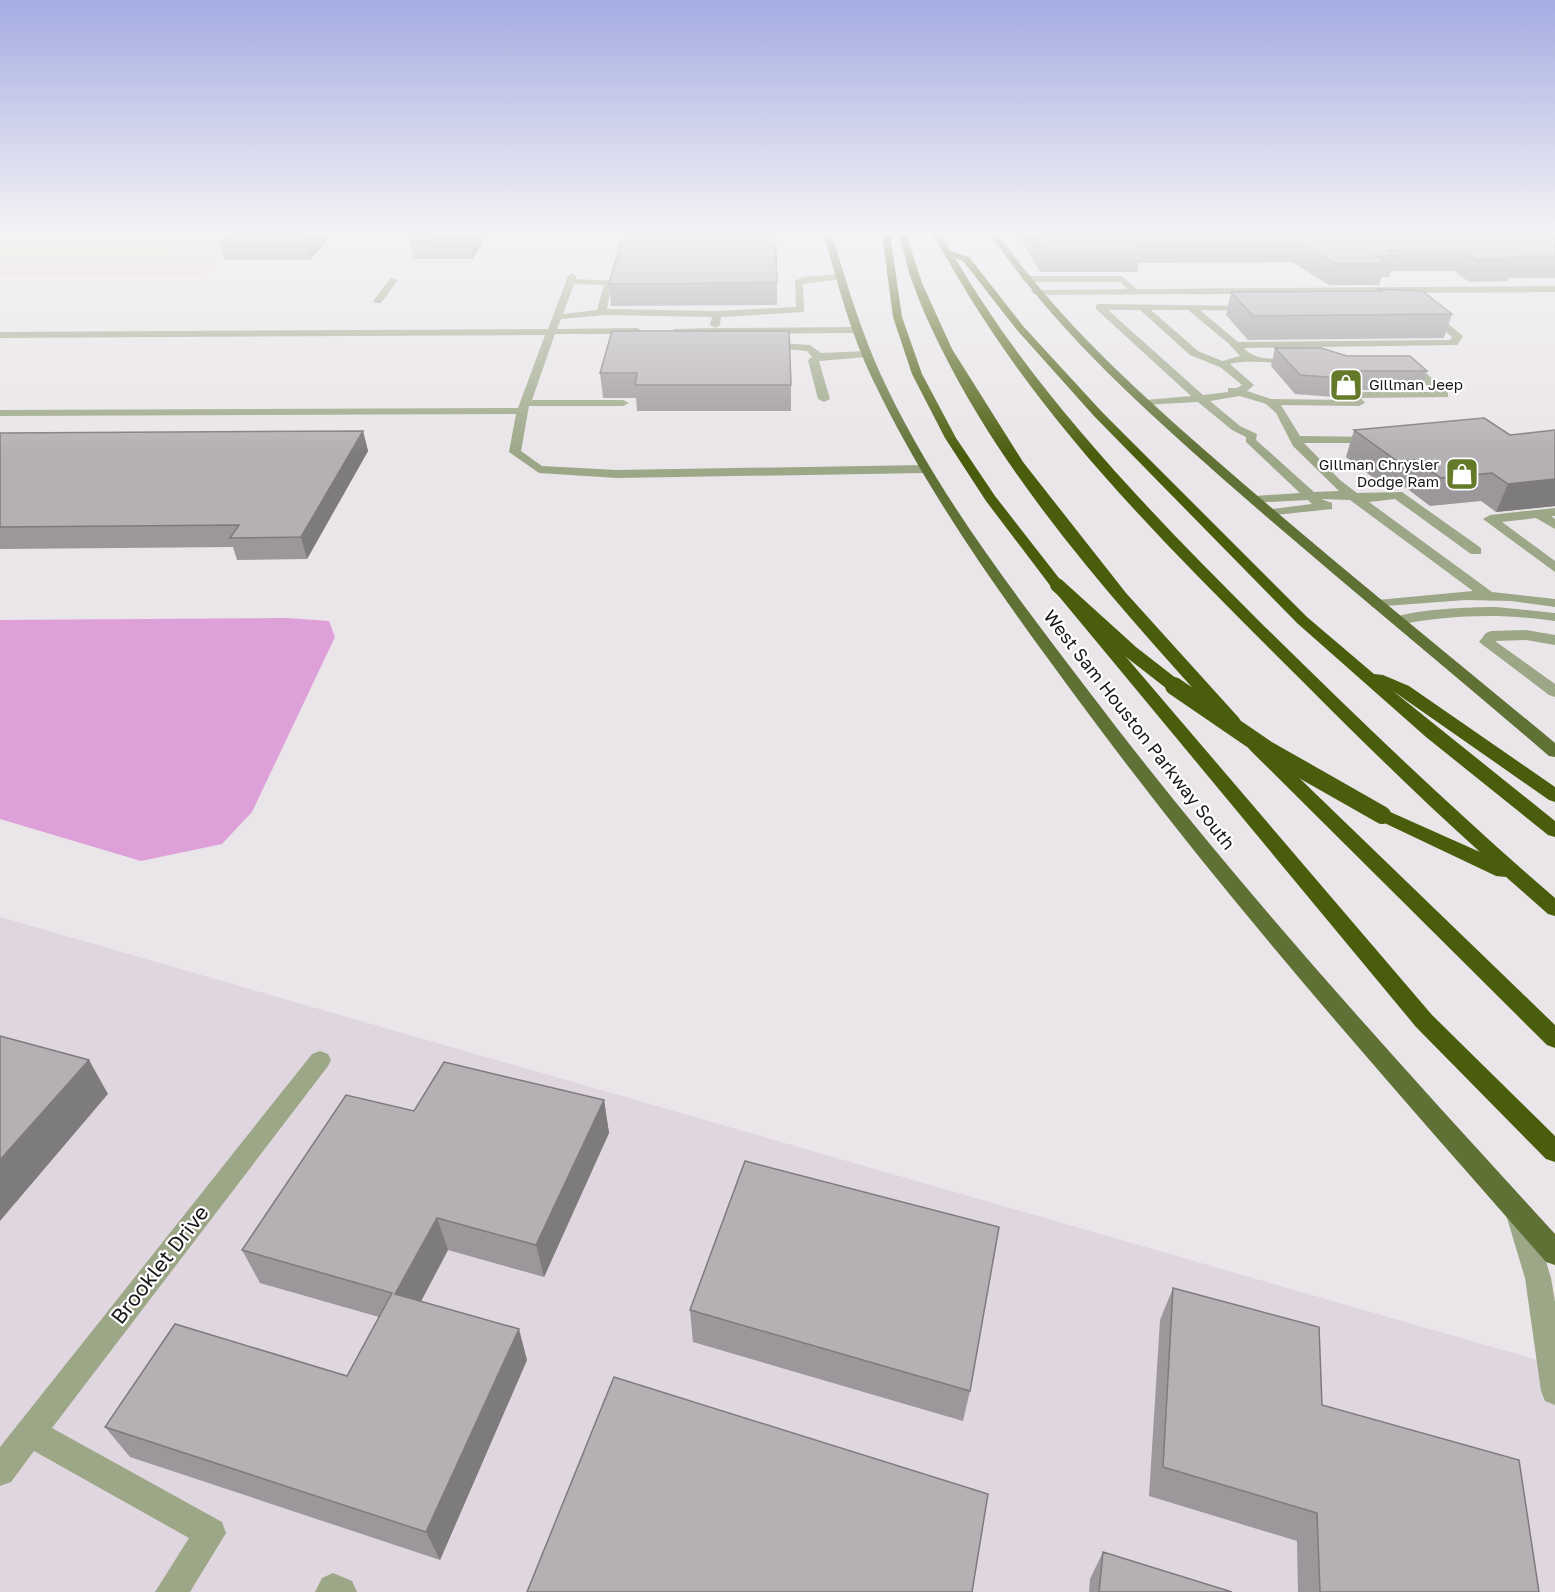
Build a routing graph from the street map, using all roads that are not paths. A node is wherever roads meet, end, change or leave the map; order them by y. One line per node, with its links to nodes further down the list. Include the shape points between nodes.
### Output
1 (561, 305): 16 (street)
2 (602, 305): 14 (street)
3 (800, 305): 15 (street, via 801,310)
4 (850, 305): 17 (main road, West Sam Houston Parkway South)
5 (897, 305): 54 (highway, via 903,340 919,382 948,433)
6 (927, 305): 70 (highway, via 958,369 1005,445 1133,613 1255,746)
7 (979, 305): 69 (highway, via 1043,396 1186,556 1360,729)
8 (1002, 305): 61 (highway, via 1118,436 1261,581)
9 (1047, 305): 36 (main road)
10 (1257, 305): 12 (street, via 1259,308)
11 (1142, 307): 12 (street); 31 (street, via 1194,353); 34 (street, via 1099,306)
12 (1190, 307): 26 (street)
13 (1417, 310): 26 (street, via 1428,312 1458,338 1453,343)
14 (604, 312): 15 (street); 16 (street)
15 (717, 314): 20 (street)
16 (557, 317): 22 (street)
17 (858, 330): 21 (street); 27 (main road, West Sam Houston Parkway South)
18 (649, 331): 22 (street, via 627,336)
19 (671, 331): 20 (street)
20 (714, 331): 21 (street)
21 (727, 331): 24 (street)
22 (552, 332): 23 (street); 39 (street)
23 (0, 335)
24 (727, 345)
25 (750, 345): 28 (street, via 797,345)
26 (1236, 345): 29 (street)
27 (867, 354): 28 (street); 43 (main road, West Sam Houston Parkway South)
28 (820, 356): 35 (street, via 813,360)
29 (1247, 358): 30 (street); 31 (street)
30 (1306, 361)
31 (1224, 365): 33 (street, via 1249,385)
32 (1393, 369): 37 (street, via 1414,369 1444,395 1353,395 1359,403)
33 (1238, 391): 34 (street, via 1235,395); 37 (street)
34 (1196, 394): 36 (street); 44 (street, via 1236,428 1253,436 1250,440)
35 (824, 399)
36 (1141, 399): 46 (main road)
37 (1270, 402): 42 (street, via 1281,411)
38 (623, 403): 39 (street)
39 (524, 407): 40 (street); 43 (street, via 514,452 539,469 617,474)
40 (0, 413)
41 (1390, 439): 42 (street)
42 (1296, 440): 45 (street)
43 (926, 469): 73 (main road, West Sam Houston Parkway South, via 1004,590 1150,784 1344,1017)
44 (1308, 496): 45 (street); 46 (street); 47 (street)
45 (1354, 497): 47 (street, via 1344,504); 52 (street, via 1398,495); 55 (street)
46 (1255, 500): 49 (main road)
47 (1322, 506): 49 (street)
48 (1555, 512): 50 (street)
49 (1270, 513): 57 (main road)
50 (1539, 514): 51 (street); 53 (street, via 1490,519)
51 (1555, 525)
52 (1476, 551)
53 (1555, 568)
54 (1057, 585): 68 (highway, bridge, via 1158,674 1296,769 1382,815); 72 (highway, bridge, via 1424,1021)
55 (1487, 595): 56 (street); 57 (street, via 1418,597)
56 (1555, 603)
57 (1377, 604): 59 (main road)
58 (1555, 617): 59 (street, via 1473,610)
59 (1397, 621): 63 (main road)
60 (1555, 640): 62 (street, via 1527,635 1491,636 1487,642)
61 (1361, 672): 66 (highway, via 1403,689); 67 (highway)
62 (1555, 692)
63 (1530, 730): 64 (main road); 65 (main road)
64 (1555, 746)
65 (1555, 752)
66 (1555, 796)
67 (1555, 831)
68 (1555, 895)
69 (1555, 909)
70 (1555, 1040)
71 (320, 1060): 76 (street, Brooklet Drive)
72 (1555, 1152)
73 (1518, 1213): 74 (main road, West Sam Houston Parkway South); 75 (street, via 1538,1278)
74 (1555, 1253)
75 (1555, 1391)
76 (30, 1432): 77 (street, Brooklet Drive); 78 (street, via 211,1533)
77 (0, 1471)
78 (171, 1592)
79 (331, 1592): 80 (street)
80 (341, 1592)

